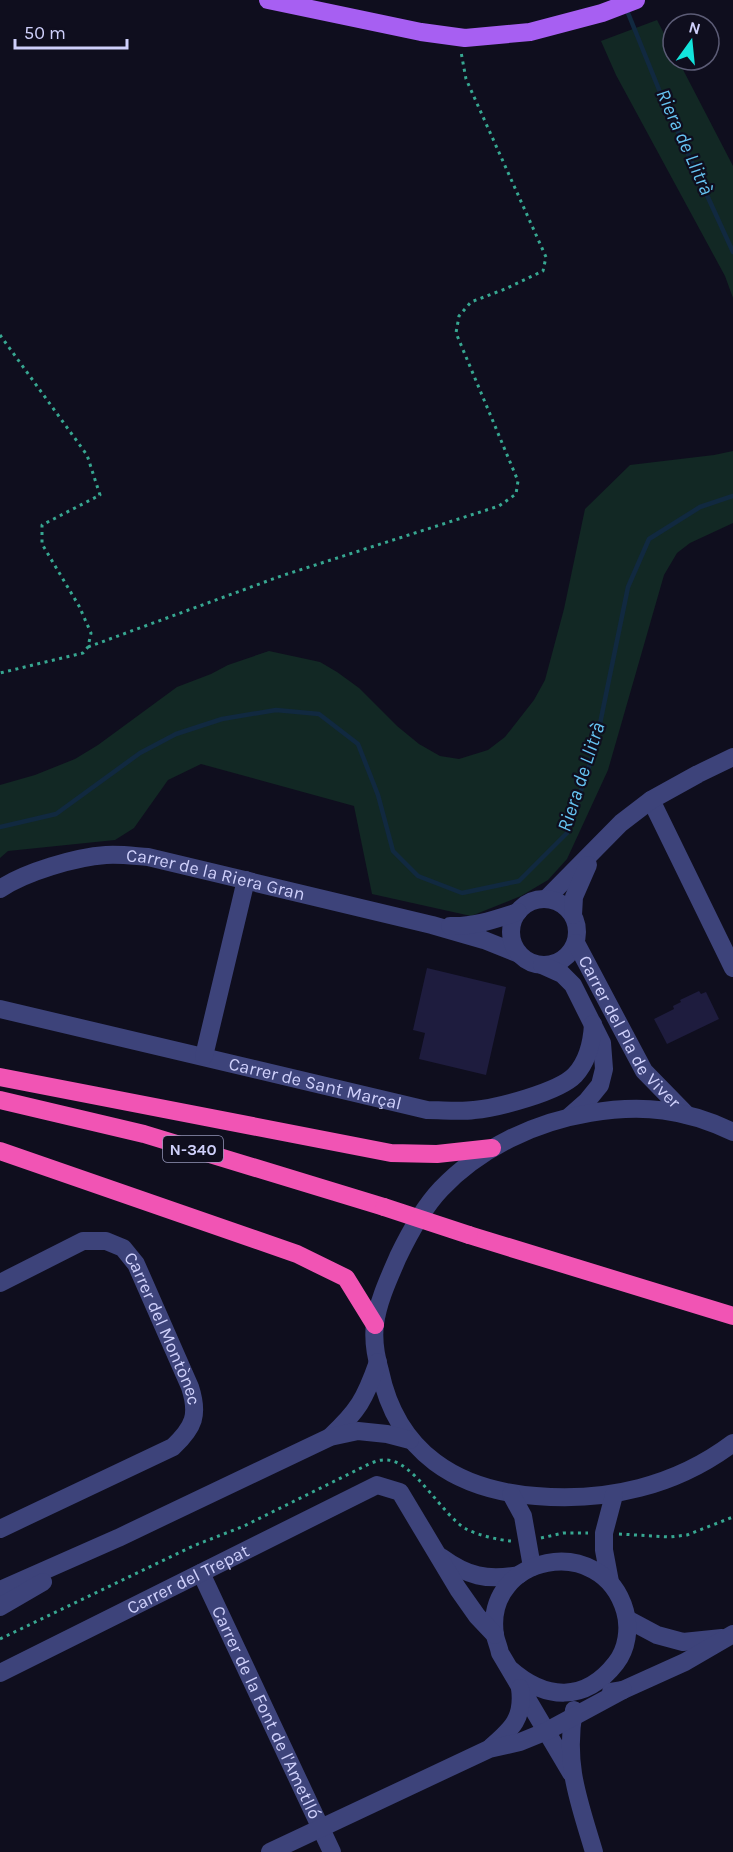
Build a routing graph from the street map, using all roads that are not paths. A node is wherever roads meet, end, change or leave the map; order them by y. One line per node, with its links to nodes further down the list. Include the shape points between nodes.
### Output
1 (268, 0): 2 (main road, via 465,38 530,32)
2 (636, 0)
3 (733, 757): 4 (street)
4 (651, 800): 5 (street, via 621,823); 15 (street)
5 (596, 850): 8 (street); 10 (street, via 574,897)
6 (246, 880): 7 (street, Carrer de la Riera Gran, via 148,858 108,855 78,859 11,881); 11 (street, Carrer de la Riera Gran); 18 (street)
7 (0, 889)
8 (546, 899): 9 (street); 10 (street, via 560,902)
9 (518, 912): 11 (street, Carrer de la Riera Gran, via 461,926); 13 (street, via 511,929 512,942)
10 (573, 915): 12 (street)
11 (432, 925): 13 (street, Carrer de la Riera Gran, via 484,939)
12 (576, 943): 14 (street, via 567,957); 21 (street, Carrer del Pla de Viver, via 644,1071)
13 (519, 954): 14 (street)
14 (542, 966): 17 (street, Carrer del Pla de Viver, via 562,974 573,985)
15 (733, 968)
16 (0, 1010): 18 (street, Carrer de Sant Marçal)
17 (593, 1024): 18 (street, Carrer de Sant Marçal, via 592,1042 574,1077 516,1101 474,1111 428,1110); 22 (street, Carrer del Pla de Viver, via 602,1043 604,1070 600,1085)
18 (204, 1056)
19 (0, 1077): 24 (highway, via 391,1153)
20 (0, 1100): 27 (highway, N-340, bridge, via 144,1134)
21 (687, 1114): 22 (street, via 634,1108); 23 (street)
22 (570, 1116): 24 (street, via 526,1131)
23 (733, 1132)
24 (492, 1149): 28 (street, via 440,1190 419,1220 390,1275)
25 (0, 1151): 28 (highway, via 297,1254 346,1278)
26 (0, 1282): 35 (street, Carrer del Montònec, via 83,1241 106,1241 123,1248 136,1264 196,1404 184,1437 173,1447)
27 (733, 1316)
28 (375, 1325): 29 (street)
29 (378, 1362): 30 (street, via 353,1415); 31 (street, via 390,1406)
30 (330, 1437): 31 (street, via 358,1431); 36 (street)
31 (410, 1440): 33 (street, via 455,1475)
32 (733, 1443): 34 (street, via 690,1470)
33 (511, 1494): 34 (street, via 578,1498); 38 (street, via 529,1539)
34 (614, 1495): 40 (street, via 604,1533)
35 (0, 1529)
36 (118, 1538): 41 (street); 42 (street)
37 (437, 1554): 38 (street, via 457,1569 481,1577 501,1578); 39 (street, Carrer del Trepat, via 400,1492 377,1485); 44 (street, via 477,1616)
38 (526, 1571): 40 (street, via 552,1561 574,1562 593,1569); 44 (street, via 507,1587 499,1602)
39 (201, 1573): 47 (street, Carrer del Trepat); 55 (street, Carrer de la Font de l'Ametlló)
40 (610, 1582): 43 (street)
41 (0, 1590)
42 (0, 1607)
43 (627, 1618): 45 (street, via 657,1635 683,1642); 49 (street, via 626,1640 618,1661 604,1677)
44 (495, 1635): 46 (street)
45 (728, 1636): 50 (street, via 704,1653)
46 (510, 1669): 48 (street); 49 (street, via 543,1690 564,1693)
47 (0, 1672)
48 (519, 1685): 52 (street); 53 (street, via 522,1701 515,1723)
49 (582, 1689): 50 (street, via 606,1693); 51 (street)
50 (623, 1690): 51 (street)
51 (572, 1718): 52 (street); 54 (street)
52 (547, 1731): 53 (street); 54 (street)
53 (489, 1749): 55 (street)
54 (571, 1773): 58 (street)
55 (321, 1828): 56 (street); 57 (street, Carrer de la Font de l'Ametlló)
56 (270, 1852)
57 (332, 1852)
58 (594, 1852)

